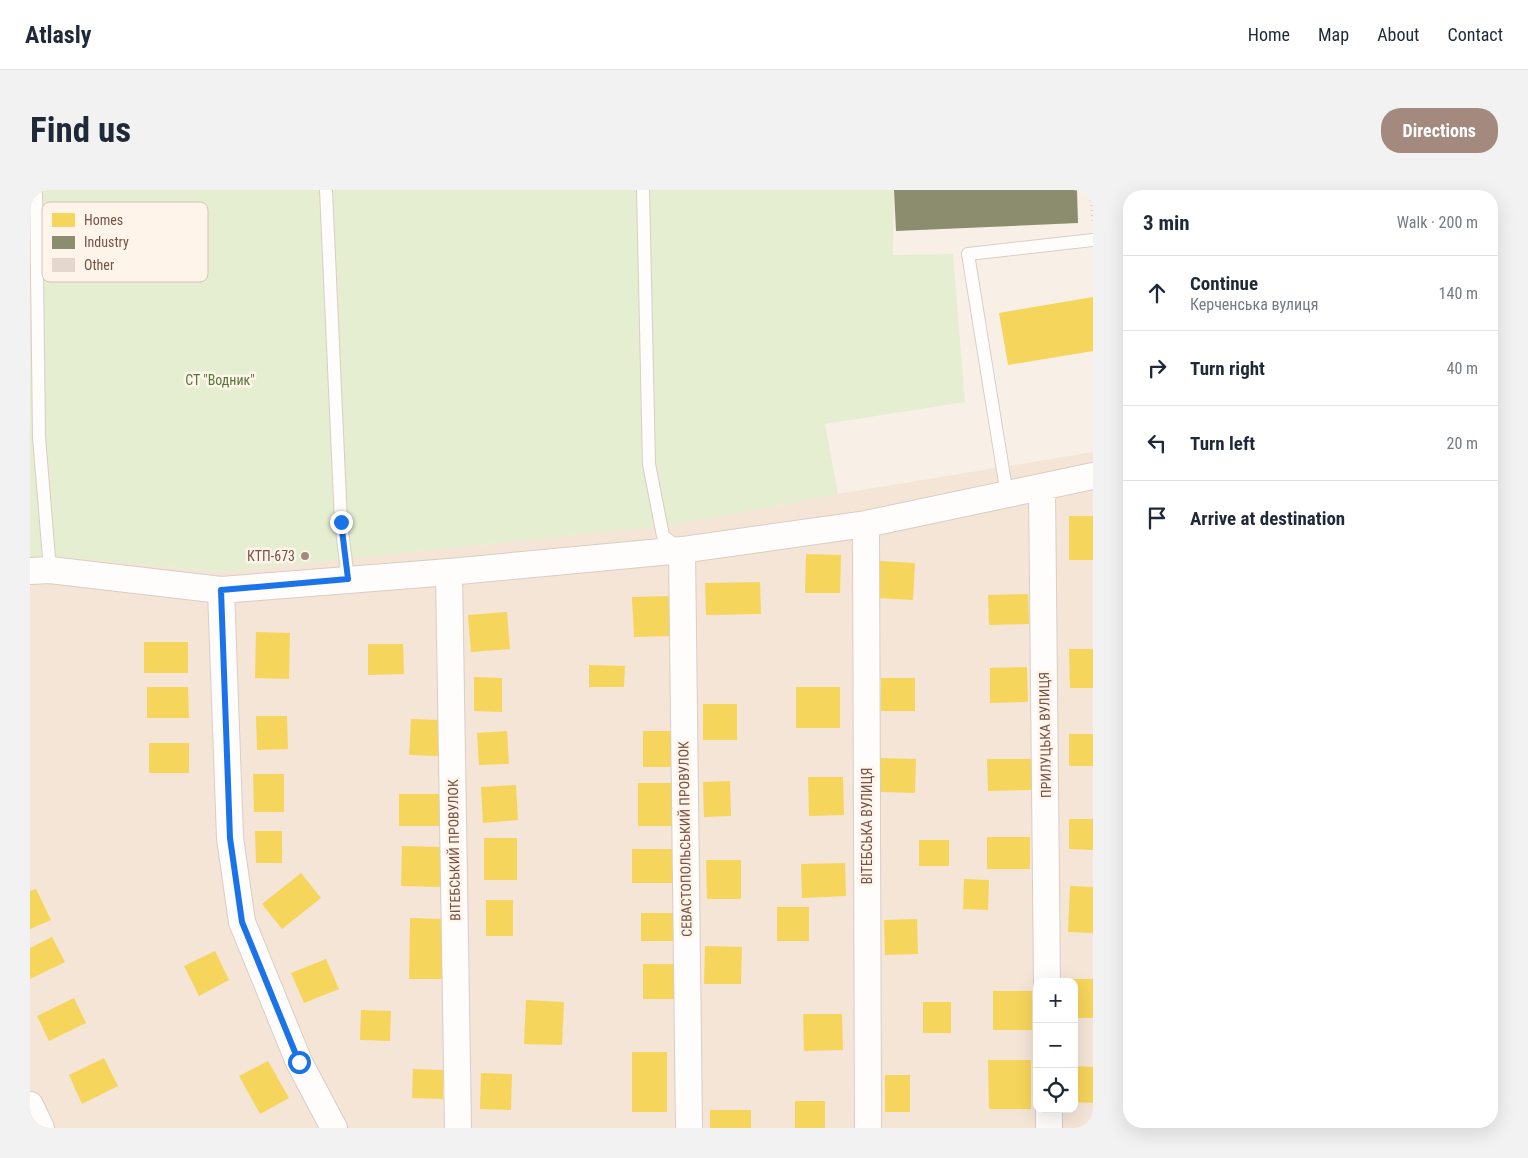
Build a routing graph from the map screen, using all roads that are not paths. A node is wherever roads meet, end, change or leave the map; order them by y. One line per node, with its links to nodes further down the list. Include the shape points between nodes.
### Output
1 (36, 190): 10 (lane)
2 (326, 190): 12 (lane, via 341,522)
3 (643, 190): 9 (lane, via 649,464 664,536)
4 (1093, 240): 7 (lane, via 968,254)
5 (1093, 476): 6 (street)
6 (1042, 488): 7 (street); 14 (street, ПРИЛУЦЬКА ВУЛИЦЯ)
7 (1007, 495): 8 (street)
8 (866, 524): 9 (street); 21 (street, ВІТЕБСЬКА ВУЛИЦЯ)
9 (682, 550): 11 (street); 20 (street, СЕВАСТОПОЛЬСЬКИЙ ПРОВУЛОК)
10 (40, 571): 13 (street)
11 (449, 572): 12 (street); 19 (street, ВІТЕБСЬКИЙ ПРОВУЛОК)
12 (348, 579): 13 (street)
13 (221, 590): 18 (street, via 230,838 242,922 299,1062)
14 (1047, 978)
15 (30, 1105): 17 (street)
16 (1049, 1113): 22 (street)
17 (41, 1128)
18 (334, 1128)
19 (458, 1128)
20 (689, 1128)
21 (868, 1128)
22 (1049, 1128)

